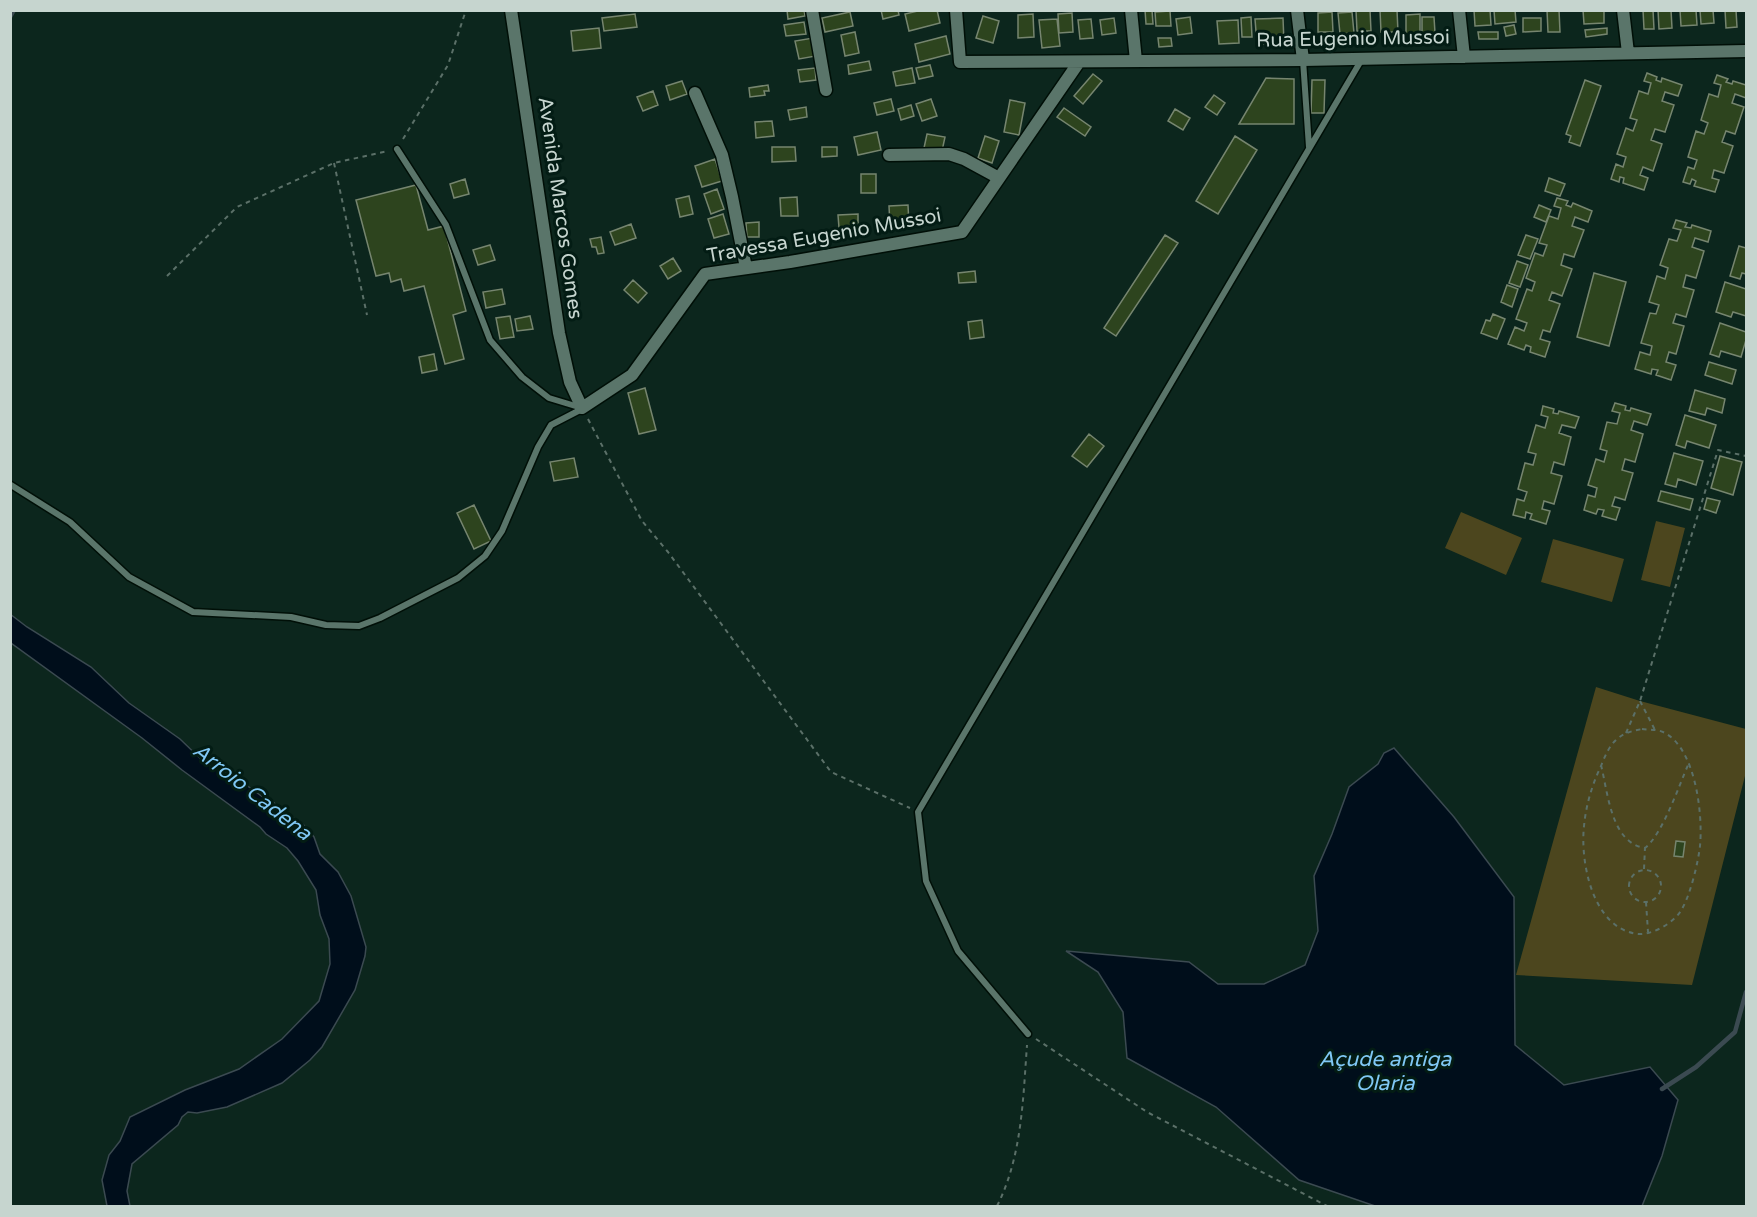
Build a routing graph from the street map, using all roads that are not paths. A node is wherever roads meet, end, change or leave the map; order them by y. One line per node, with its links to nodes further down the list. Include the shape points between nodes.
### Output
1 (511, 10): 22 (street, Avenida Marcos Gomes, via 559,333 570,382)
2 (812, 10): 15 (street)
3 (956, 10): 14 (street, Rua Eugenio Mussoi, via 960,63)
4 (1131, 10): 13 (street)
5 (1297, 10): 12 (street)
6 (1459, 10): 10 (street)
7 (1623, 10): 9 (street)
8 (1746, 51): 9 (street, Rua Eugenio Mussoi)
9 (1628, 54): 10 (street, Rua Eugenio Mussoi)
10 (1464, 57): 11 (street, Rua Eugenio Mussoi)
11 (1362, 59): 12 (street, Rua Eugenio Mussoi); 17 (lane)
12 (1303, 60): 13 (street, Rua Eugenio Mussoi); 17 (lane)
13 (1136, 61): 14 (street, Rua Eugenio Mussoi)
14 (1079, 62): 20 (street, Travessa Eugenio Mussoi)
15 (826, 90)
16 (695, 93): 21 (street, via 722,155)
17 (1309, 148): 24 (lane, via 918,812 926,881 958,951)
18 (397, 149): 22 (lane, via 446,225 490,340 522,377 549,398)
19 (889, 155): 20 (street, via 949,154)
20 (999, 178): 21 (street, Travessa Eugenio Mussoi, via 962,232)
21 (746, 268): 22 (street, Travessa Eugenio Mussoi, via 705,274 632,375)
22 (582, 408): 23 (lane, via 551,425 502,531 485,556 458,578 359,626 326,625 291,617 193,612 129,577 70,522)
23 (11, 485)
24 (1028, 1034)

